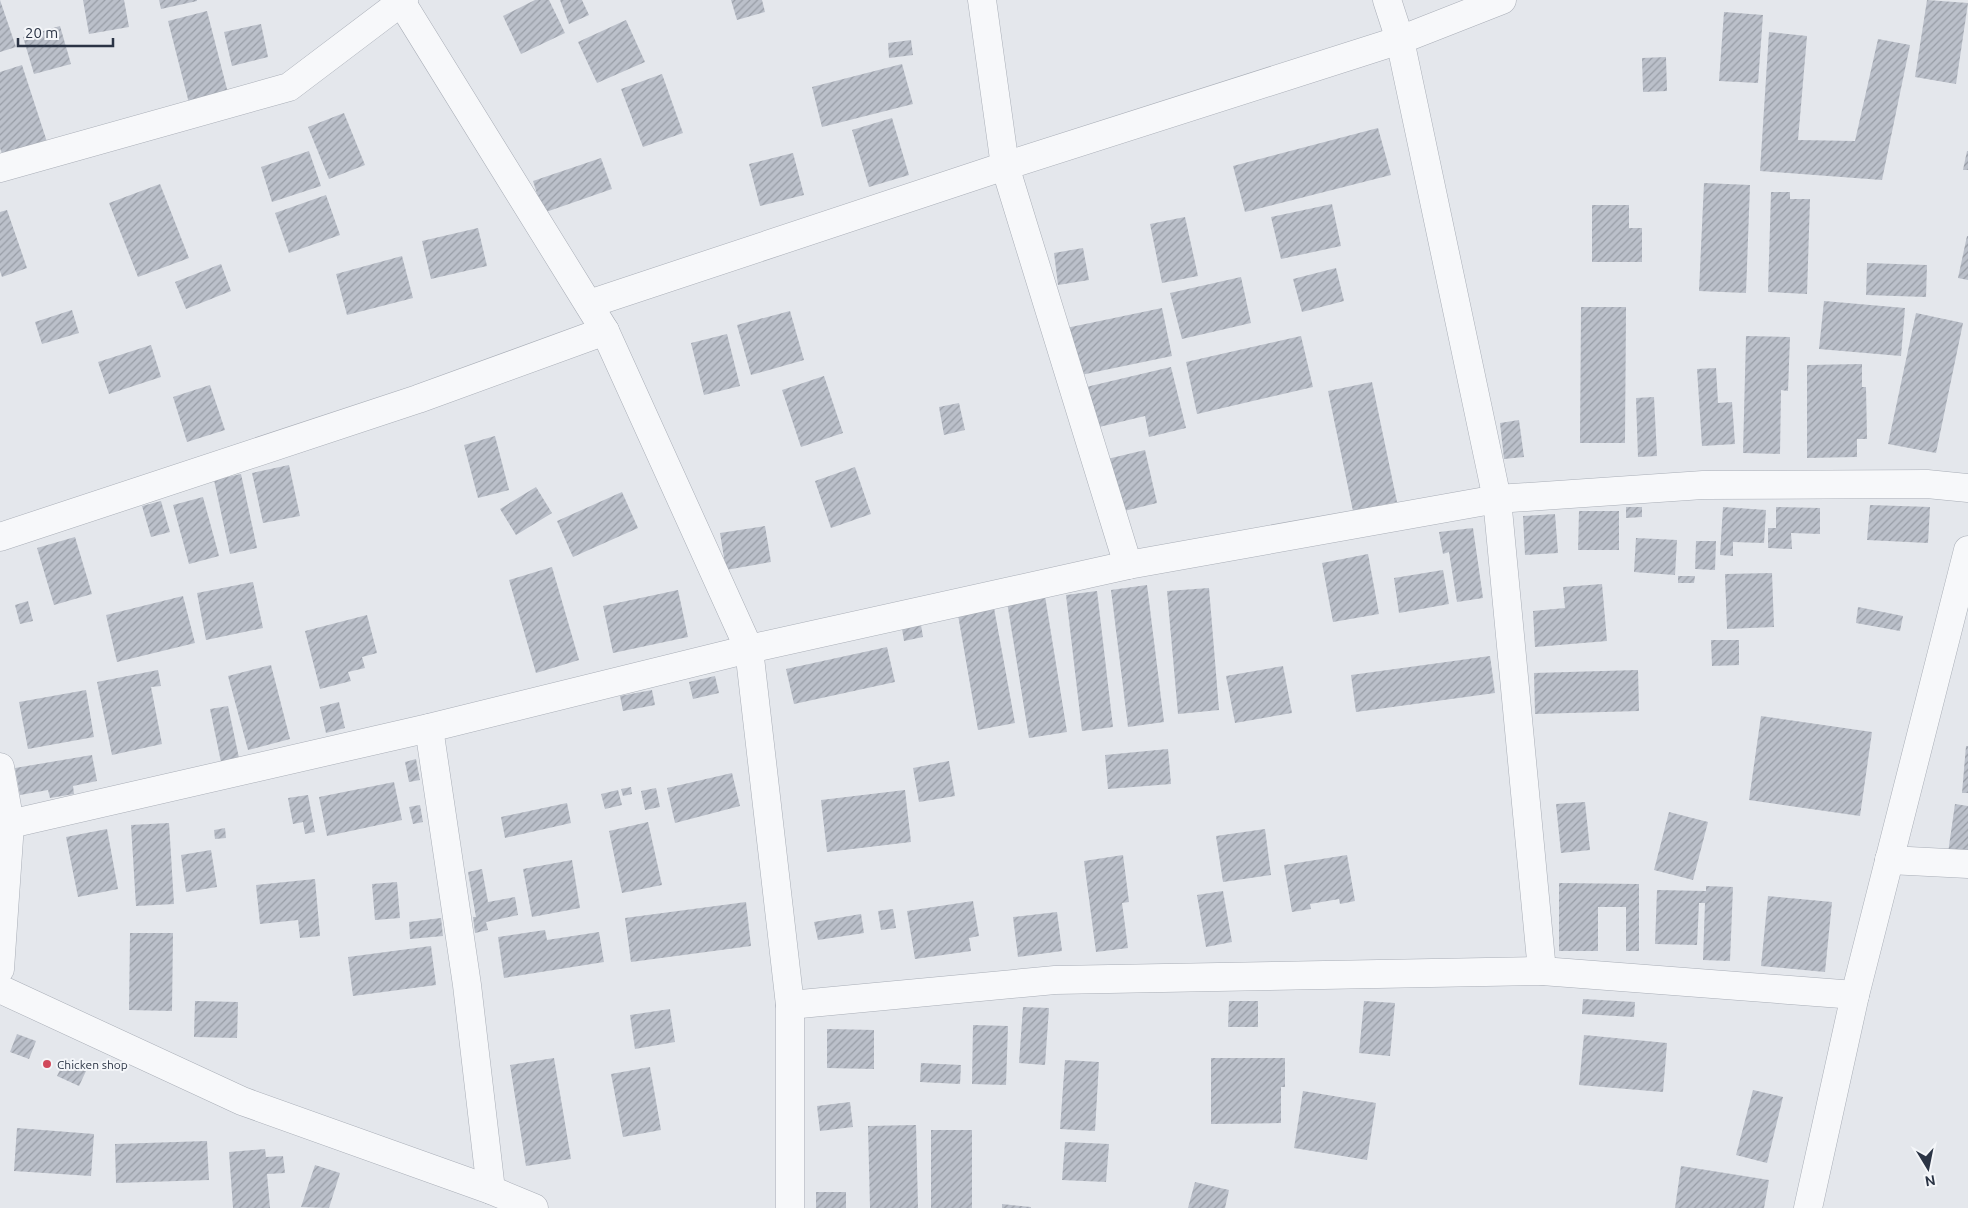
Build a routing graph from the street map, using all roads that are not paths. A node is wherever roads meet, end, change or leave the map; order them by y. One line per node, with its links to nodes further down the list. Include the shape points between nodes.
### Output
1 (401, 0): 7 (street, via 289,87); 8 (street)
2 (982, 0): 6 (street)
3 (1387, 0): 5 (street)
4 (1502, 0): 5 (street)
5 (1400, 40): 6 (street); 11 (street)
6 (1005, 166): 8 (street); 14 (street)
7 (0, 168)
8 (589, 304): 9 (street)
9 (605, 331): 12 (street, via 418,399); 15 (street)
10 (1968, 488): 11 (street, via 1926,484 1703,485)
11 (1497, 499): 14 (street); 22 (street)
12 (0, 538)
13 (1968, 550): 19 (street)
14 (1128, 565): 15 (street)
15 (749, 649): 16 (street); 25 (street)
16 (429, 728): 18 (street); 26 (street, via 467,985)
17 (0, 767): 18 (street)
18 (10, 824): 21 (street)
19 (1888, 860): 20 (street); 24 (street)
20 (1968, 864)
21 (0, 969)
22 (1542, 971): 24 (street); 25 (street, via 1055,980)
23 (0, 989): 26 (street, via 242,1101)
24 (1855, 995): 29 (street)
25 (790, 1005): 28 (street)
26 (491, 1190): 27 (street)
27 (534, 1208)
28 (790, 1208)
29 (1808, 1208)

